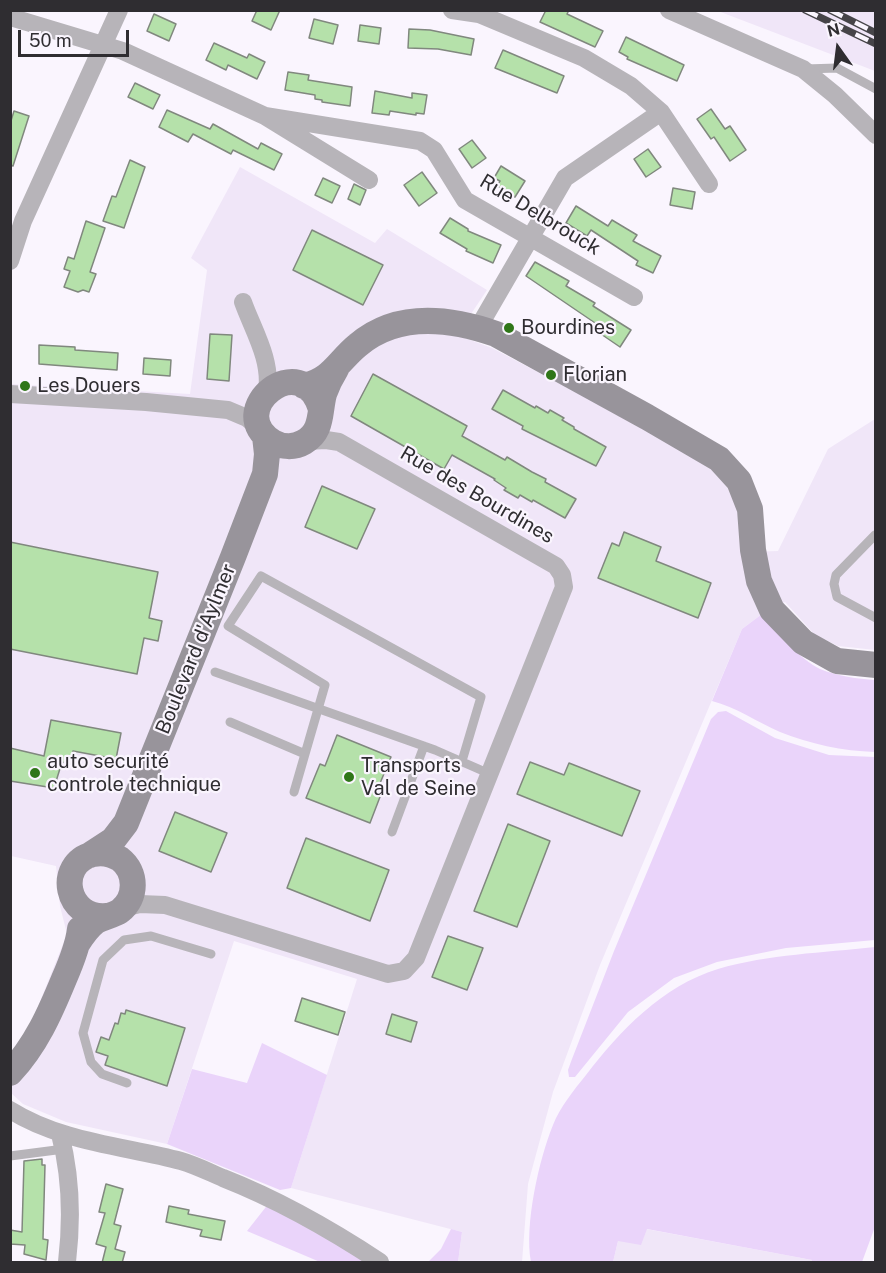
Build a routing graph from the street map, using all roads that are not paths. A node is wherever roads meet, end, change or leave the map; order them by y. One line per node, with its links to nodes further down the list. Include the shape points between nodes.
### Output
1 (119, 10): 5 (street)
2 (452, 10): 8 (street, via 479,14 584,58 631,86)
3 (669, 10): 6 (street)
4 (10, 17): 5 (street)
5 (103, 45): 9 (street); 14 (street, via 23,221)
6 (803, 69): 7 (lane, via 837,68); 10 (street)
7 (876, 88)
8 (662, 112): 12 (street); 13 (street, via 565,178)
9 (265, 116): 11 (street); 13 (street, Rue Delbrouck, via 420,141 434,150 465,200)
10 (876, 135)
11 (369, 180)
12 (709, 184)
13 (530, 237): 15 (street, Rue Delbrouck); 17 (street)
14 (10, 261)
15 (634, 297)
16 (243, 302): 19 (street, via 265,356 278,374)
17 (478, 328): 18 (street, via 440,320 416,320 385,328 358,344); 30 (street, via 512,342 719,459 740,481 750,509 759,581 772,610 803,642 837,661)
18 (336, 369): 19 (street, via 324,378); 22 (street)
19 (280, 390): 21 (street, via 247,406); 22 (street, via 315,395); 23 (street, via 257,416)
20 (10, 394): 21 (street)
21 (228, 410): 23 (street, via 247,418)
22 (321, 412): 24 (street, Rue des Bourdines, via 327,428); 25 (street, via 316,430)
23 (263, 433): 25 (street, via 278,444); 26 (street, Boulevard d'Aylmer)
24 (339, 442): 25 (street, Rue des Bourdines); 37 (street, Rue des Bourdines, via 556,566 562,575 564,587)
25 (299, 444): 26 (street, Boulevard d'Aylmer, via 277,458)
26 (265, 474): 29 (street, Boulevard d'Aylmer)
27 (876, 536): 28 (lane, via 836,575 834,584 837,597)
28 (876, 618)
29 (218, 624): 32 (lane, via 325,686); 36 (lane, via 261,576 481,697); 39 (street, Boulevard d'Aylmer)
30 (876, 664)
31 (215, 672): 32 (lane)
32 (319, 709): 34 (lane); 35 (lane)
33 (230, 722): 35 (lane)
34 (424, 746): 36 (lane); 40 (lane)
35 (305, 754): 38 (lane)
36 (462, 761): 37 (lane)
37 (489, 774): 44 (street, Rue des Bourdines, via 416,958 404,971 388,974)
38 (294, 792)
39 (126, 823): 41 (street, Boulevard d'Aylmer, via 114,840); 42 (street, Boulevard d'Aylmer, via 124,844)
40 (392, 832)
41 (90, 855): 42 (street, via 110,854); 43 (street, via 78,863 71,875 70,893)
42 (130, 871): 44 (street, Rue des Bourdines, via 146,892); 45 (street, via 132,893)
43 (77, 905): 45 (street, via 90,914); 46 (street)
44 (165, 905): 45 (street, Rue des Bourdines, via 140,904)
45 (115, 912): 46 (street, via 89,928)
46 (77, 944): 48 (street, via 48,1019 28,1054)
47 (211, 954): 49 (lane, via 151,936 124,940 103,960 84,1034 91,1062 102,1074)
48 (10, 1073)
49 (127, 1083)
50 (10, 1110): 51 (street)
51 (62, 1141): 52 (lane); 53 (street, via 71,1229); 54 (street, via 183,1161 253,1189 334,1232)
52 (10, 1156)
53 (67, 1263)
54 (380, 1263)

